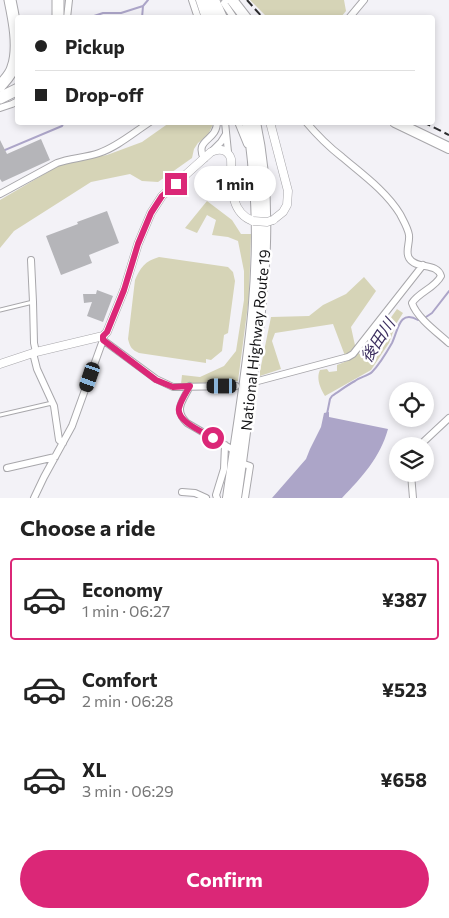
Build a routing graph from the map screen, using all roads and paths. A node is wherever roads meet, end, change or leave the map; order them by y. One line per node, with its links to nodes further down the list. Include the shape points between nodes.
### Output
1 (58, 0): 9 (highway)
2 (69, 0): 10 (street)
3 (192, 0): 11 (street)
4 (199, 0): 12 (street)
5 (206, 0): 8 (highway)
6 (364, 0): 14 (street)
7 (12, 5): 15 (highway)
8 (222, 7): 13 (highway)
9 (58, 15)
10 (67, 15)
11 (197, 15)
12 (204, 15)
13 (239, 15)
14 (352, 15)
15 (15, 31)
16 (15, 44): 18 (highway, via 11,61)
17 (15, 57): 19 (highway, via 8,78)
18 (0, 76)
19 (0, 86)
20 (15, 90): 21 (highway)
21 (0, 98)
22 (15, 102): 23 (street)
23 (0, 108)
24 (145, 125): 39 (street, via 108,149 57,163)
25 (217, 125): 37 (street, via 214,134 202,146)
26 (225, 125): 33 (street)
27 (239, 125): 38 (street)
28 (247, 125): 38 (highway, National Highway Route 19)
29 (255, 125): 58 (highway, National Highway Route 19, via 265,203 266,251)
30 (271, 125): 36 (street, bridge, via 288,191 287,205 273,220 253,221 245,217 236,205)
31 (309, 125): 41 (street, via 381,191 396,209 409,234 408,257)
32 (401, 125): 34 (highway)
33 (226, 134): 35 (street); 36 (street)
34 (449, 148)
35 (211, 152): 36 (street, via 218,149); 37 (street)
36 (228, 152)
37 (204, 159): 44 (street, via 162,196 151,213)
38 (253, 162): 56 (highway, National Highway Route 19, via 258,252 254,308)
39 (0, 194)
40 (31, 260): 42 (street)
41 (423, 265): 45 (street, via 436,269 441,276 413,301 412,306); 48 (street, via 353,354)
42 (33, 302): 43 (lane); 46 (street)
43 (0, 310)
44 (103, 338): 46 (street); 49 (street, via 156,380 173,387); 55 (street, via 78,414)
45 (449, 343)
46 (34, 352): 47 (street); 51 (street)
47 (0, 364)
48 (258, 381)
49 (190, 386): 50 (street); 56 (street, via 179,408 181,417)
50 (236, 386)
51 (53, 403): 52 (lane); 55 (street, via 59,440)
52 (0, 414)
53 (449, 418): 54 (street)
54 (428, 437)
55 (63, 443): 57 (street)
56 (230, 448): 64 (street); 65 (highway, National Highway Route 19)
57 (55, 457): 59 (street); 62 (street)
58 (241, 464): 66 (highway, National Highway Route 19); 67 (street, via 250,466)
59 (7, 468)
60 (411, 482): 68 (street)
61 (182, 492): 63 (street)
62 (34, 498)
63 (206, 498)
64 (217, 498)
65 (228, 498)
66 (236, 498)
67 (246, 498)
68 (414, 498)

